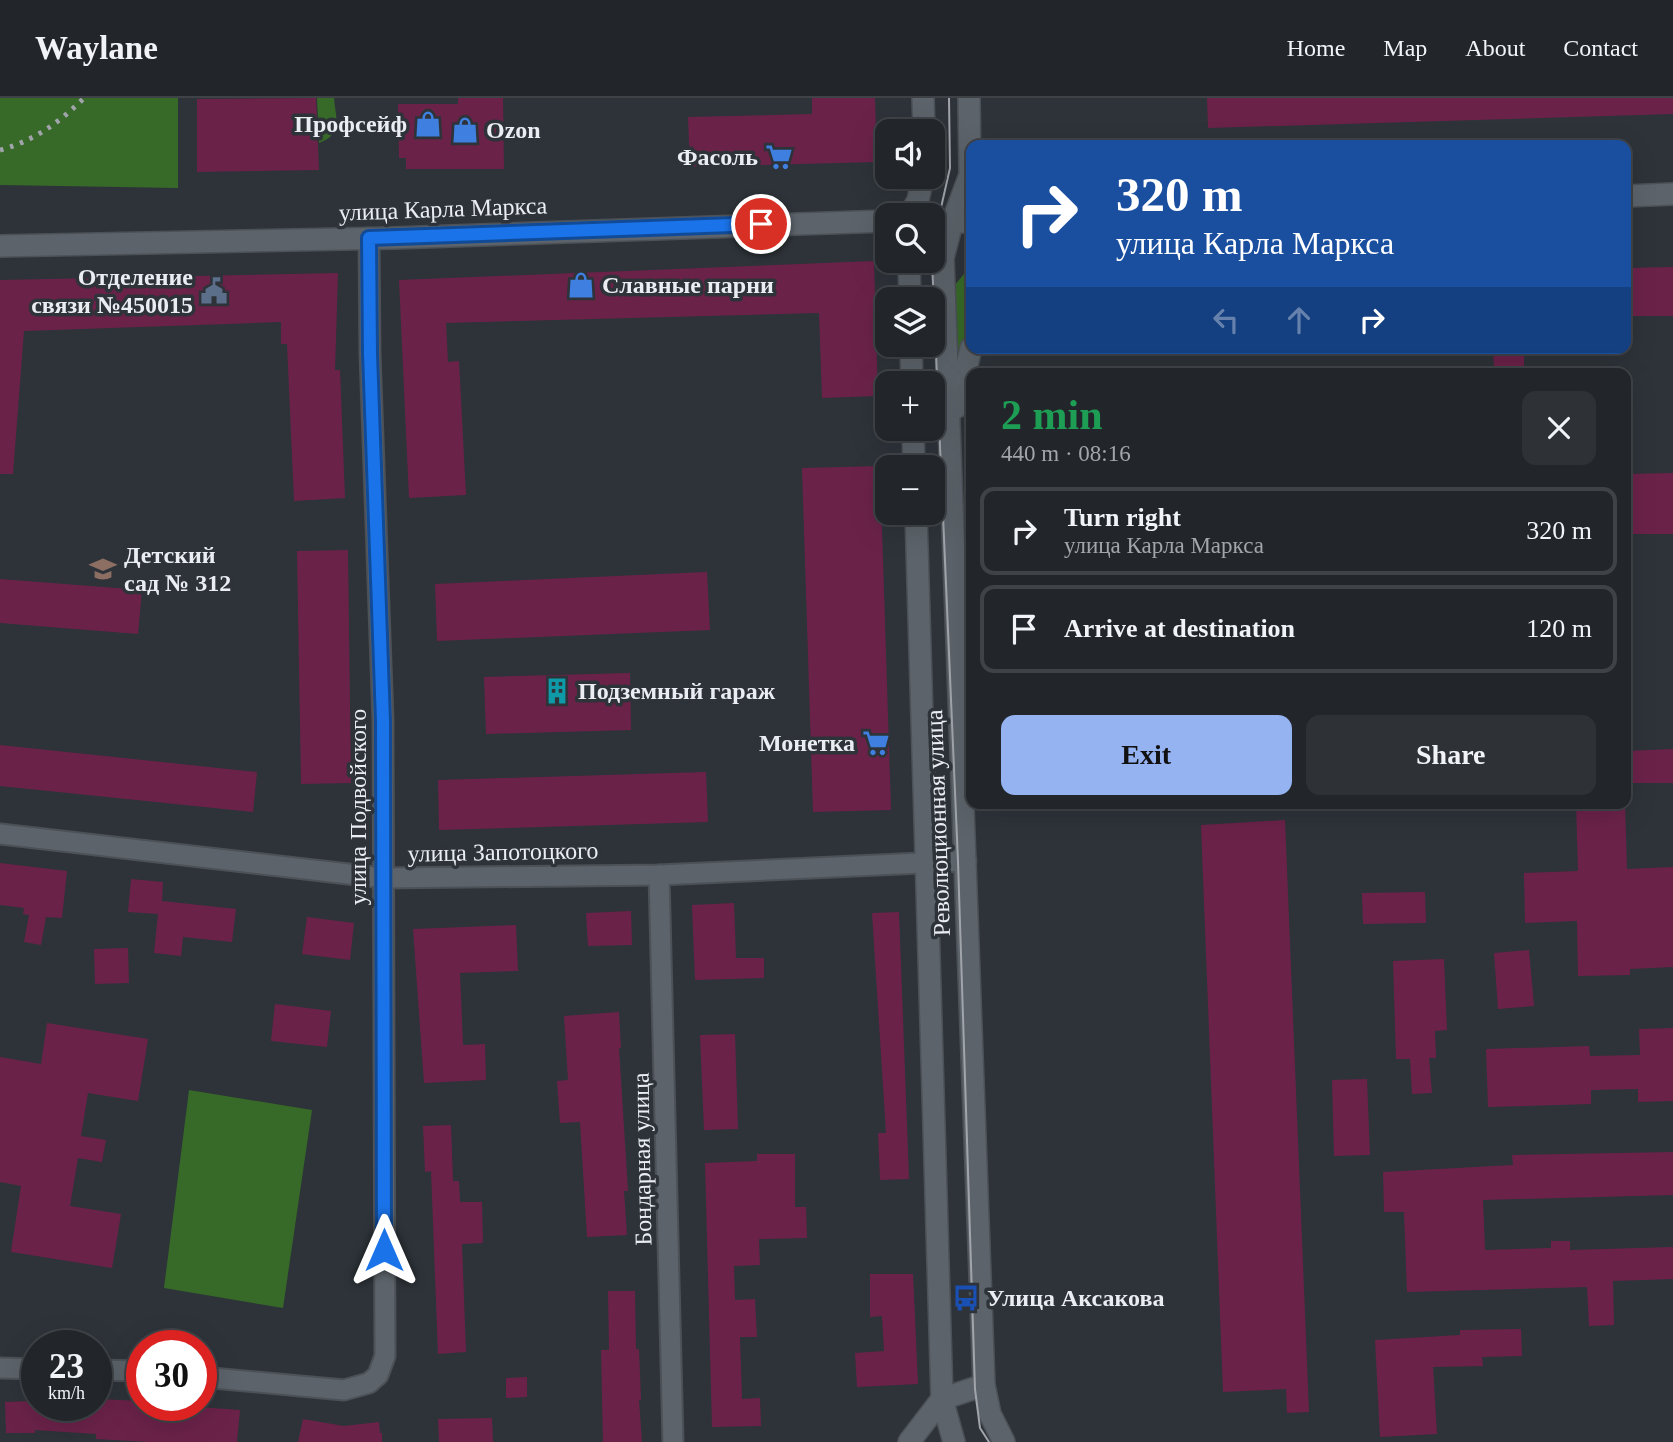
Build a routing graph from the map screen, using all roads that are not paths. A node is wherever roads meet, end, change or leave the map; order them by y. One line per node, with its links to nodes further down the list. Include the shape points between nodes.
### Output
1 (923, 98): 3 (street)
2 (969, 98): 4 (street, Революционная улица)
3 (924, 119)
4 (970, 140)
5 (966, 185): 9 (street, Революционная улица)
6 (1673, 194): 7 (street)
7 (1631, 196)
8 (875, 220): 10 (street, улица Карла Маркса)
9 (952, 222): 13 (street, Революционная улица, via 943,258)
10 (369, 238): 11 (street, улица Карла Маркса); 19 (street, улица Подвойского)
11 (0, 246)
12 (966, 371): 13 (street)
13 (950, 444): 16 (street, Революционная улица)
14 (916, 525): 17 (street, Революционная улица)
15 (0, 834): 19 (street, улица Запотоцкого)
16 (966, 861): 17 (street, улица Запотоцкого); 23 (street, Революционная улица)
17 (926, 863): 18 (street, улица Запотоцкого); 24 (street, Революционная улица)
18 (659, 875): 19 (street, улица Запотоцкого); 25 (street, Бондарная улица)
19 (383, 878): 22 (street, улица Подвойского, via 385,1356 378,1375 369,1383 344,1390)
20 (0, 1368): 21 (street)
21 (21, 1369)
22 (217, 1378)
23 (984, 1385): 24 (street); 28 (street, Революционная улица, via 990,1414)
24 (942, 1399): 26 (street); 27 (street, Революционная улица)
25 (673, 1442)
26 (909, 1442)
27 (954, 1442)
28 (1004, 1442)

